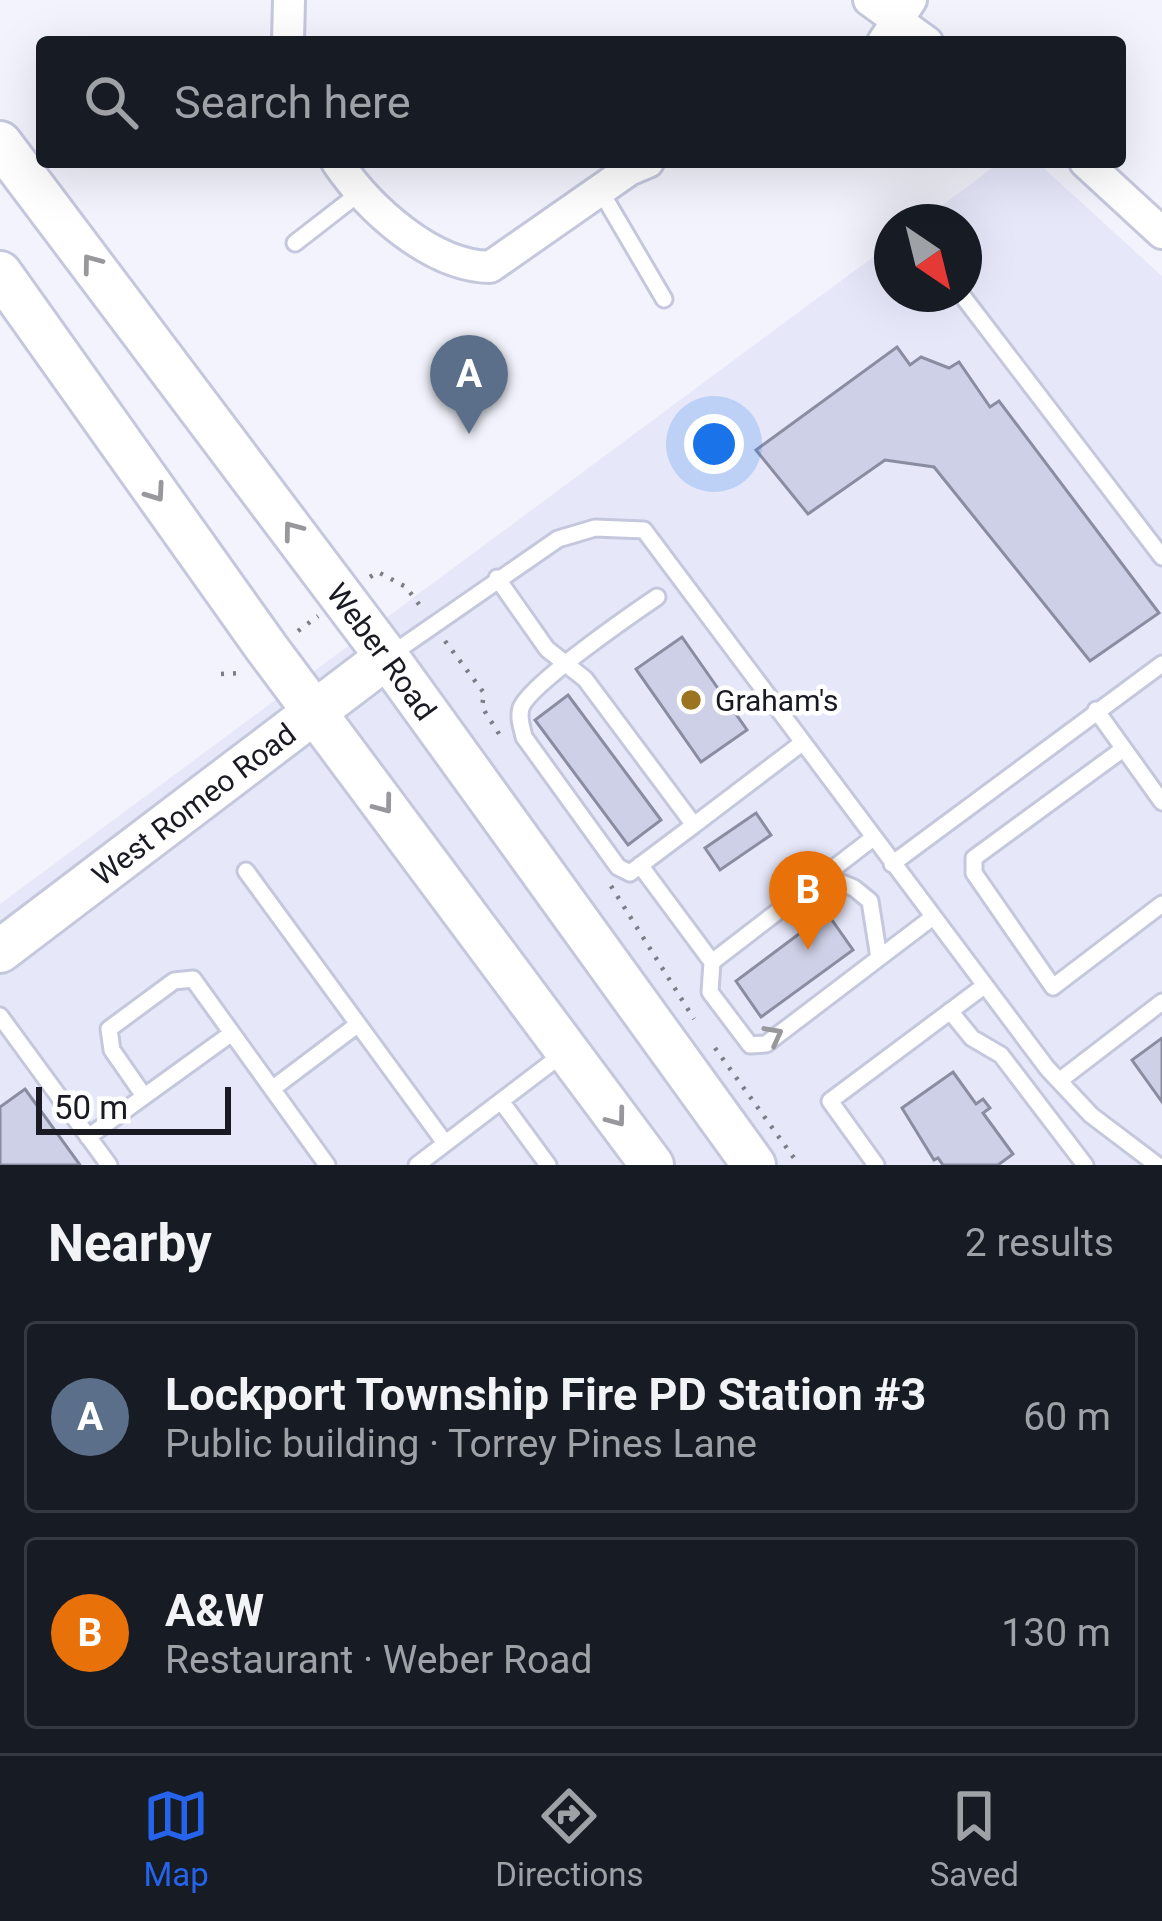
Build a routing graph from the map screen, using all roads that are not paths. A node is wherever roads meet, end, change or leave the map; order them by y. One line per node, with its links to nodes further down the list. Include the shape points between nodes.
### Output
1 (290, 0): 4 (street)
2 (869, 0): 3 (street)
3 (897, 20)
4 (287, 36)
5 (0, 142): 19 (main road, Weber Road, one-way to 5)
6 (342, 168): 9 (street)
7 (634, 168): 10 (street)
8 (1091, 168): 11 (street)
9 (362, 190): 10 (street, via 439,256 467,267 490,267); 12 (lane)
10 (600, 190): 14 (lane)
11 (1162, 233)
12 (295, 244)
13 (0, 273): 23 (main road, one-way to 23)
14 (664, 299)
15 (975, 312): 16 (lane)
16 (1162, 557)
17 (497, 578): 19 (lane); 21 (lane, via 547,649); 24 (lane, via 559,539 595,528 644,530)
18 (657, 598): 21 (lane)
19 (387, 657): 23 (main road, West Romeo Road); 57 (main road, Weber Road)
20 (1162, 664): 22 (lane)
21 (568, 665): 27 (lane); 30 (lane, via 526,698 519,713 524,737 618,867 630,873)
22 (1096, 710): 25 (lane); 29 (lane)
23 (314, 712): 35 (main road, West Romeo Road); 44 (main road, one-way to 44)
24 (802, 743): 27 (lane); 28 (lane)
25 (1123, 749): 26 (lane); 33 (lane, via 974,858 974,873 1053,987)
26 (1162, 802)
27 (694, 826): 30 (lane)
28 (873, 838): 29 (lane); 32 (lane)
29 (892, 864): 34 (lane)
30 (640, 865): 37 (lane)
31 (247, 872): 42 (lane)
32 (825, 876): 36 (lane, via 870,901); 37 (lane)
33 (1162, 904)
34 (933, 917): 36 (lane); 38 (lane)
35 (0, 951)
36 (879, 958): 37 (lane, one-way to 36, via 710,992 750,1045 766,1044)
37 (712, 962)
38 (984, 986): 40 (lane); 45 (lane)
39 (1162, 1002): 45 (lane)
40 (950, 1011): 51 (lane, via 972,1038 1001,1055); 58 (lane, via 830,1101)
41 (0, 1016): 49 (lane)
42 (357, 1025): 46 (lane); 50 (lane)
43 (232, 1033): 46 (lane); 47 (lane); 47 (lane, via 194,979 174,981 109,1029 112,1049)
44 (567, 1051): 48 (lane); 56 (main road, one-way to 56)
45 (1059, 1081): 59 (lane)
46 (272, 1089): 53 (lane)
47 (144, 1096): 49 (lane)
48 (501, 1101): 50 (lane); 55 (lane)
49 (88, 1138): 52 (lane)
50 (446, 1143): 54 (lane)
51 (1083, 1164)
52 (109, 1165)
53 (328, 1165)
54 (417, 1165)
55 (548, 1165)
56 (652, 1165)
57 (754, 1165)
58 (876, 1165)
59 (1160, 1165)

